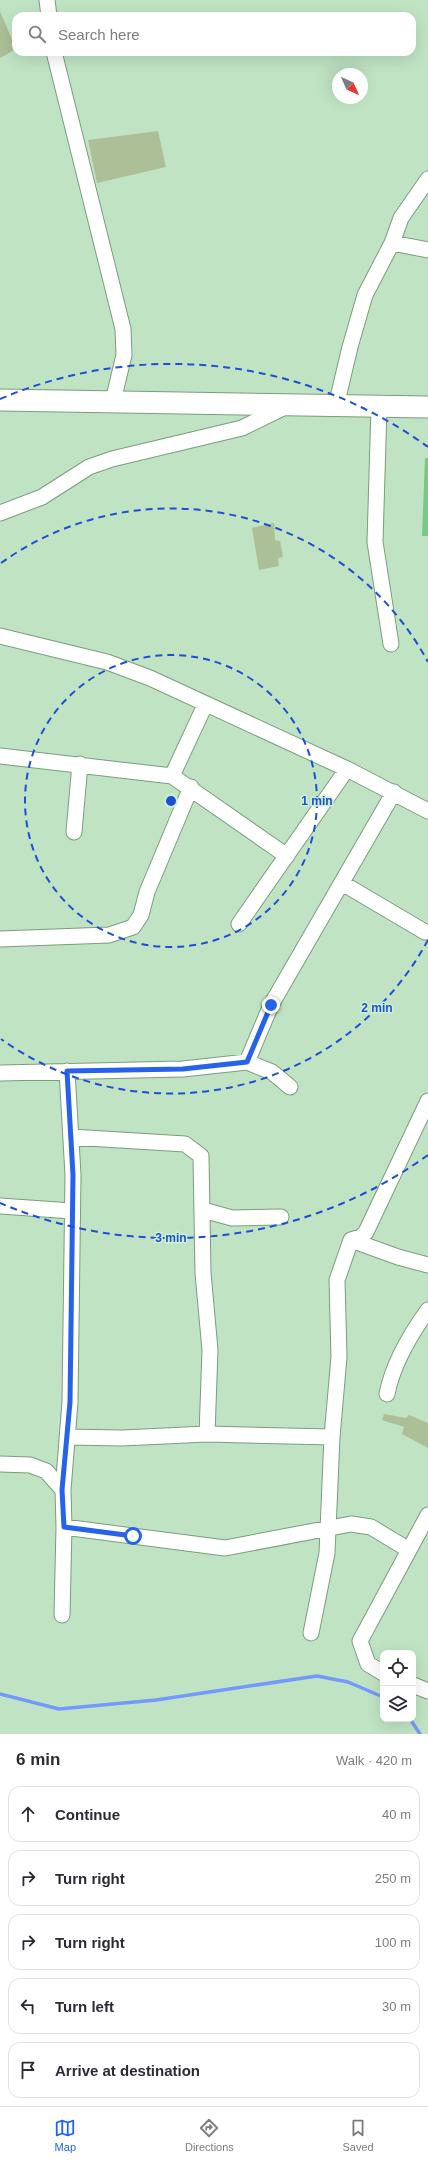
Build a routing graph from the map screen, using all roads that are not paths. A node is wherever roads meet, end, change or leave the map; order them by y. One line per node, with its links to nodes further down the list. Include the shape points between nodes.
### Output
1 (47, 0): 2 (street)
2 (48, 12)
3 (55, 56): 8 (street, via 124,329 124,355)
4 (428, 179): 5 (street, via 401,218)
5 (392, 242): 6 (street); 10 (street, via 365,295)
6 (428, 250)
7 (0, 400): 8 (main road)
8 (114, 401): 9 (main road)
9 (287, 406): 10 (main road); 13 (street, via 242,428 112,459 89,467 42,497)
10 (336, 406): 11 (main road)
11 (379, 407): 12 (main road); 15 (street, via 375,542)
12 (428, 407)
13 (0, 513)
14 (0, 636): 16 (street, via 107,662 150,678)
15 (391, 644)
16 (205, 705): 19 (street); 20 (street)
17 (0, 756): 18 (street)
18 (80, 764): 20 (street); 24 (street)
19 (347, 769): 22 (street); 25 (street)
20 (172, 776): 21 (street)
21 (191, 787): 25 (street); 29 (street, via 147,892 141,915 133,927 109,935)
22 (394, 792): 23 (street); 26 (street)
23 (428, 810)
24 (74, 832)
25 (287, 856): 27 (street)
26 (342, 882): 28 (street); 30 (street, via 271,1005)
27 (239, 924)
28 (425, 932)
29 (0, 939)
30 (247, 1062): 31 (street, via 183,1069); 33 (street, via 272,1072)
31 (67, 1071): 32 (street); 35 (street)
32 (0, 1073)
33 (290, 1086)
34 (428, 1101): 40 (street, via 366,1232 361,1237)
35 (71, 1137): 37 (street, via 185,1144 201,1156); 38 (street)
36 (0, 1206): 38 (street)
37 (203, 1210): 39 (street, via 232,1218); 44 (street, via 204,1273 210,1350)
38 (72, 1211): 46 (street, via 70,1402)
39 (281, 1218)
40 (350, 1240): 41 (street); 45 (street, via 336,1280 340,1357)
41 (428, 1265)
42 (428, 1310): 43 (street, via 411,1333 391,1374)
43 (388, 1394)
44 (207, 1434): 45 (street); 46 (street, via 122,1438)
45 (332, 1436): 53 (street)
46 (67, 1437): 47 (street)
47 (66, 1461): 49 (street); 50 (street)
48 (0, 1464): 49 (street, via 30,1465)
49 (46, 1471): 50 (street)
50 (62, 1490): 52 (street)
51 (428, 1515): 54 (street)
52 (64, 1527): 53 (street, via 225,1548); 55 (street)
53 (327, 1530): 54 (street, via 351,1524 371,1527); 56 (street, via 327,1553)
54 (409, 1550): 57 (street, via 360,1641 368,1664)
55 (62, 1615)
56 (311, 1633)
57 (380, 1671)
58 (416, 1686): 59 (street)
59 (428, 1691)

